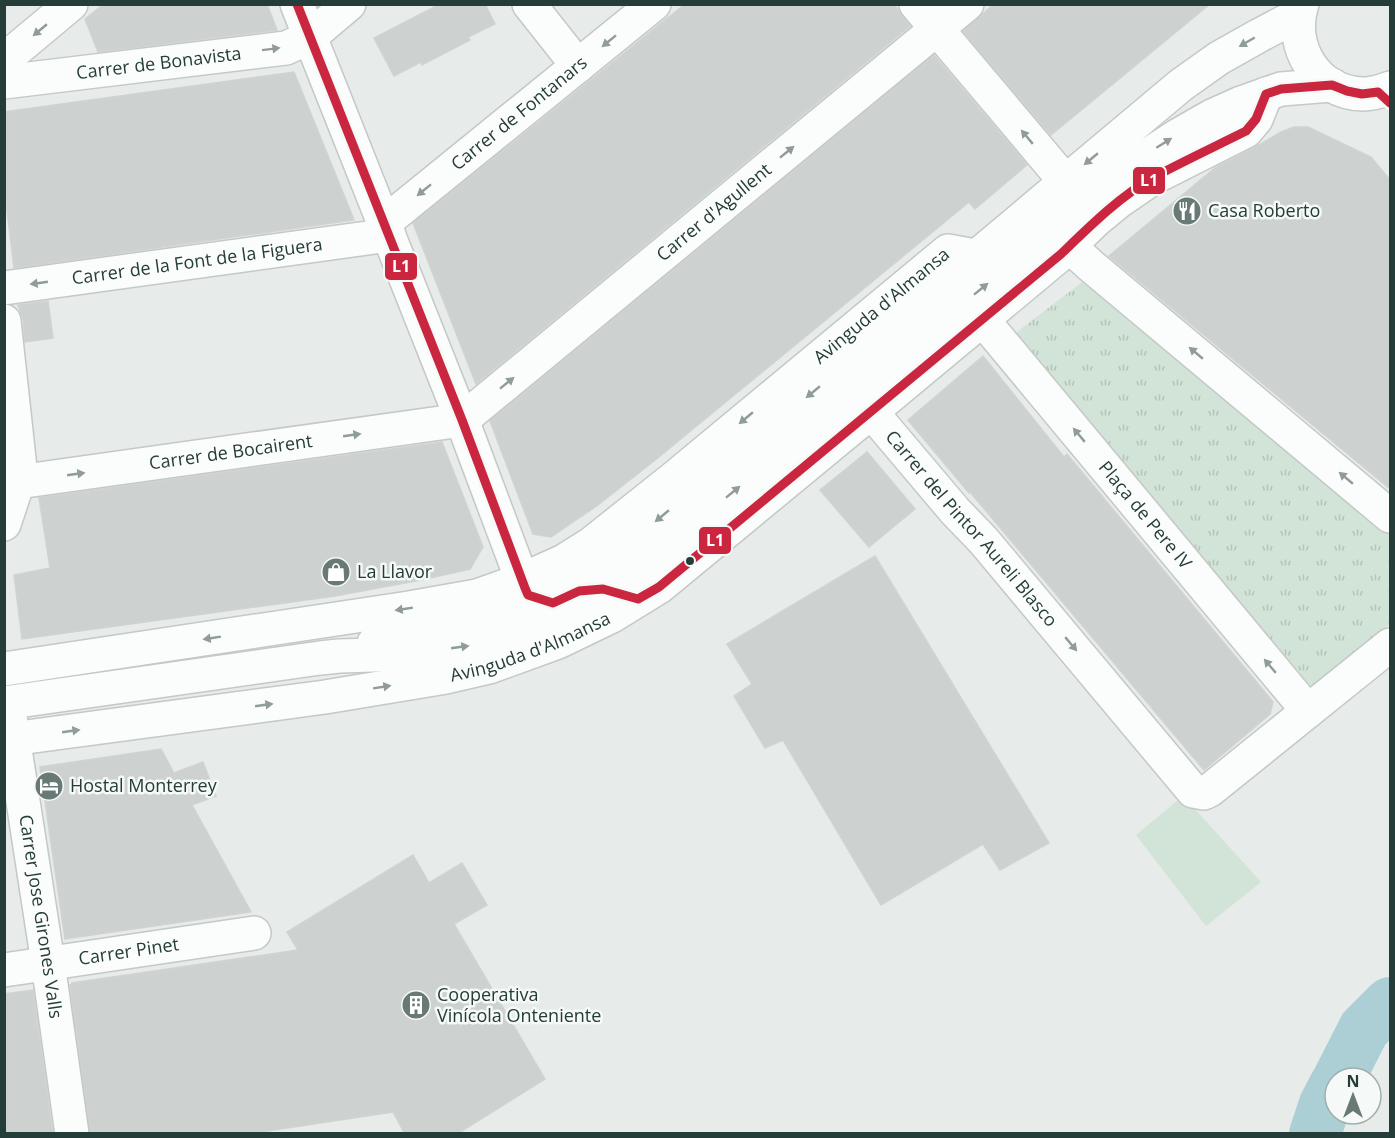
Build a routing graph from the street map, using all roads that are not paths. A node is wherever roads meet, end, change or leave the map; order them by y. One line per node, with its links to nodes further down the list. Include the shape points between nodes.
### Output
1 (71, 4): 11 (street, one-way to 11)
2 (297, 4): 10 (street)
3 (349, 4): 10 (street, Carrer de Bonavista)
4 (529, 4): 12 (street)
5 (654, 4): 12 (street, Carrer de Fontanars, one-way to 12)
6 (916, 4): 9 (street)
7 (967, 4): 9 (street, Carrer d'Agullent)
8 (1300, 10): 14 (street, via 1298,36 1304,56); 17 (street, Avinguda d'Almansa, one-way to 17, via 1209,64)
9 (936, 30): 17 (street, one-way to 9); 25 (street, Carrer d'Agullent, one-way to 9)
10 (310, 37): 13 (street, Carrer de Bonavista, one-way to 10, via 285,48); 18 (street)
11 (4, 60)
12 (578, 66): 18 (street, Carrer de Fontanars, one-way to 18)
13 (4, 82)
14 (1332, 85): 15 (street, Avinguda d'Almansa); 16 (street, via 1347,92)
15 (1266, 94): 19 (street, Avinguda d'Almansa, one-way to 15, via 1123,171 1147,154 1212,116); 19 (street, Avinguda d'Almansa, via 1256,119 1246,131 1153,178 1096,220)
16 (1386, 94)
17 (1065, 181): 20 (street, Avinguda d'Almansa)
18 (386, 229): 21 (street, Carrer de la Font de la Figuera, one-way to 21); 25 (street)
19 (1060, 238): 22 (street, Avinguda d'Almansa); 24 (street, Avinguda d'Almansa, one-way to 19, via 1011,265); 27 (street, one-way to 19)
20 (966, 264): 24 (street, via 944,298 856,372); 29 (street, Avinguda d'Almansa, one-way to 29, via 948,251 674,478 591,544)
21 (4, 288)
22 (982, 319): 24 (street, Avinguda d'Almansa); 38 (street, Plaça de Pere IV, one-way to 22)
23 (4, 321): 26 (street, via 20,468)
24 (863, 403): 30 (street, Avinguda d'Almansa, one-way to 24, via 643,566); 31 (street, Avinguda d'Almansa, via 659,587); 38 (street, Carrer del Pintor Aureli Blasco, one-way to 38, via 1193,790 1204,794 1210,790)
25 (462, 420): 26 (street, Carrer de Bocairent, one-way to 25); 29 (street)
26 (11, 487): 28 (street)
27 (1390, 516)
28 (4, 524)
29 (525, 588): 30 (street, via 553,603 579,591); 34 (street, Avinguda d'Almansa, via 495,608); 35 (street, Avinguda d'Almansa, one-way to 35)
30 (603, 589): 31 (street); 32 (street, via 599,609); 34 (street, Avinguda d'Almansa, one-way to 30, via 409,654 472,645 564,612)
31 (638, 600): 32 (street, Avinguda d'Almansa)
32 (585, 629): 37 (street, Avinguda d'Almansa, one-way to 32, via 489,667)
33 (1390, 645): 38 (street)
34 (330, 657): 36 (street, Avinguda d'Almansa); 37 (street)
35 (4, 669)
36 (6, 694): 39 (street, Carrer Jose Girones Valls)
37 (325, 697): 39 (street, Avinguda d'Almansa, one-way to 37)
38 (1308, 711)
39 (9, 739): 41 (street, Carrer Jose Girones Valls)
40 (254, 933): 41 (street, Carrer Pinet)
41 (48, 963): 42 (street, Carrer Pinet); 43 (street, Carrer Jose Girones Valls)
42 (4, 969)
43 (72, 1134)

